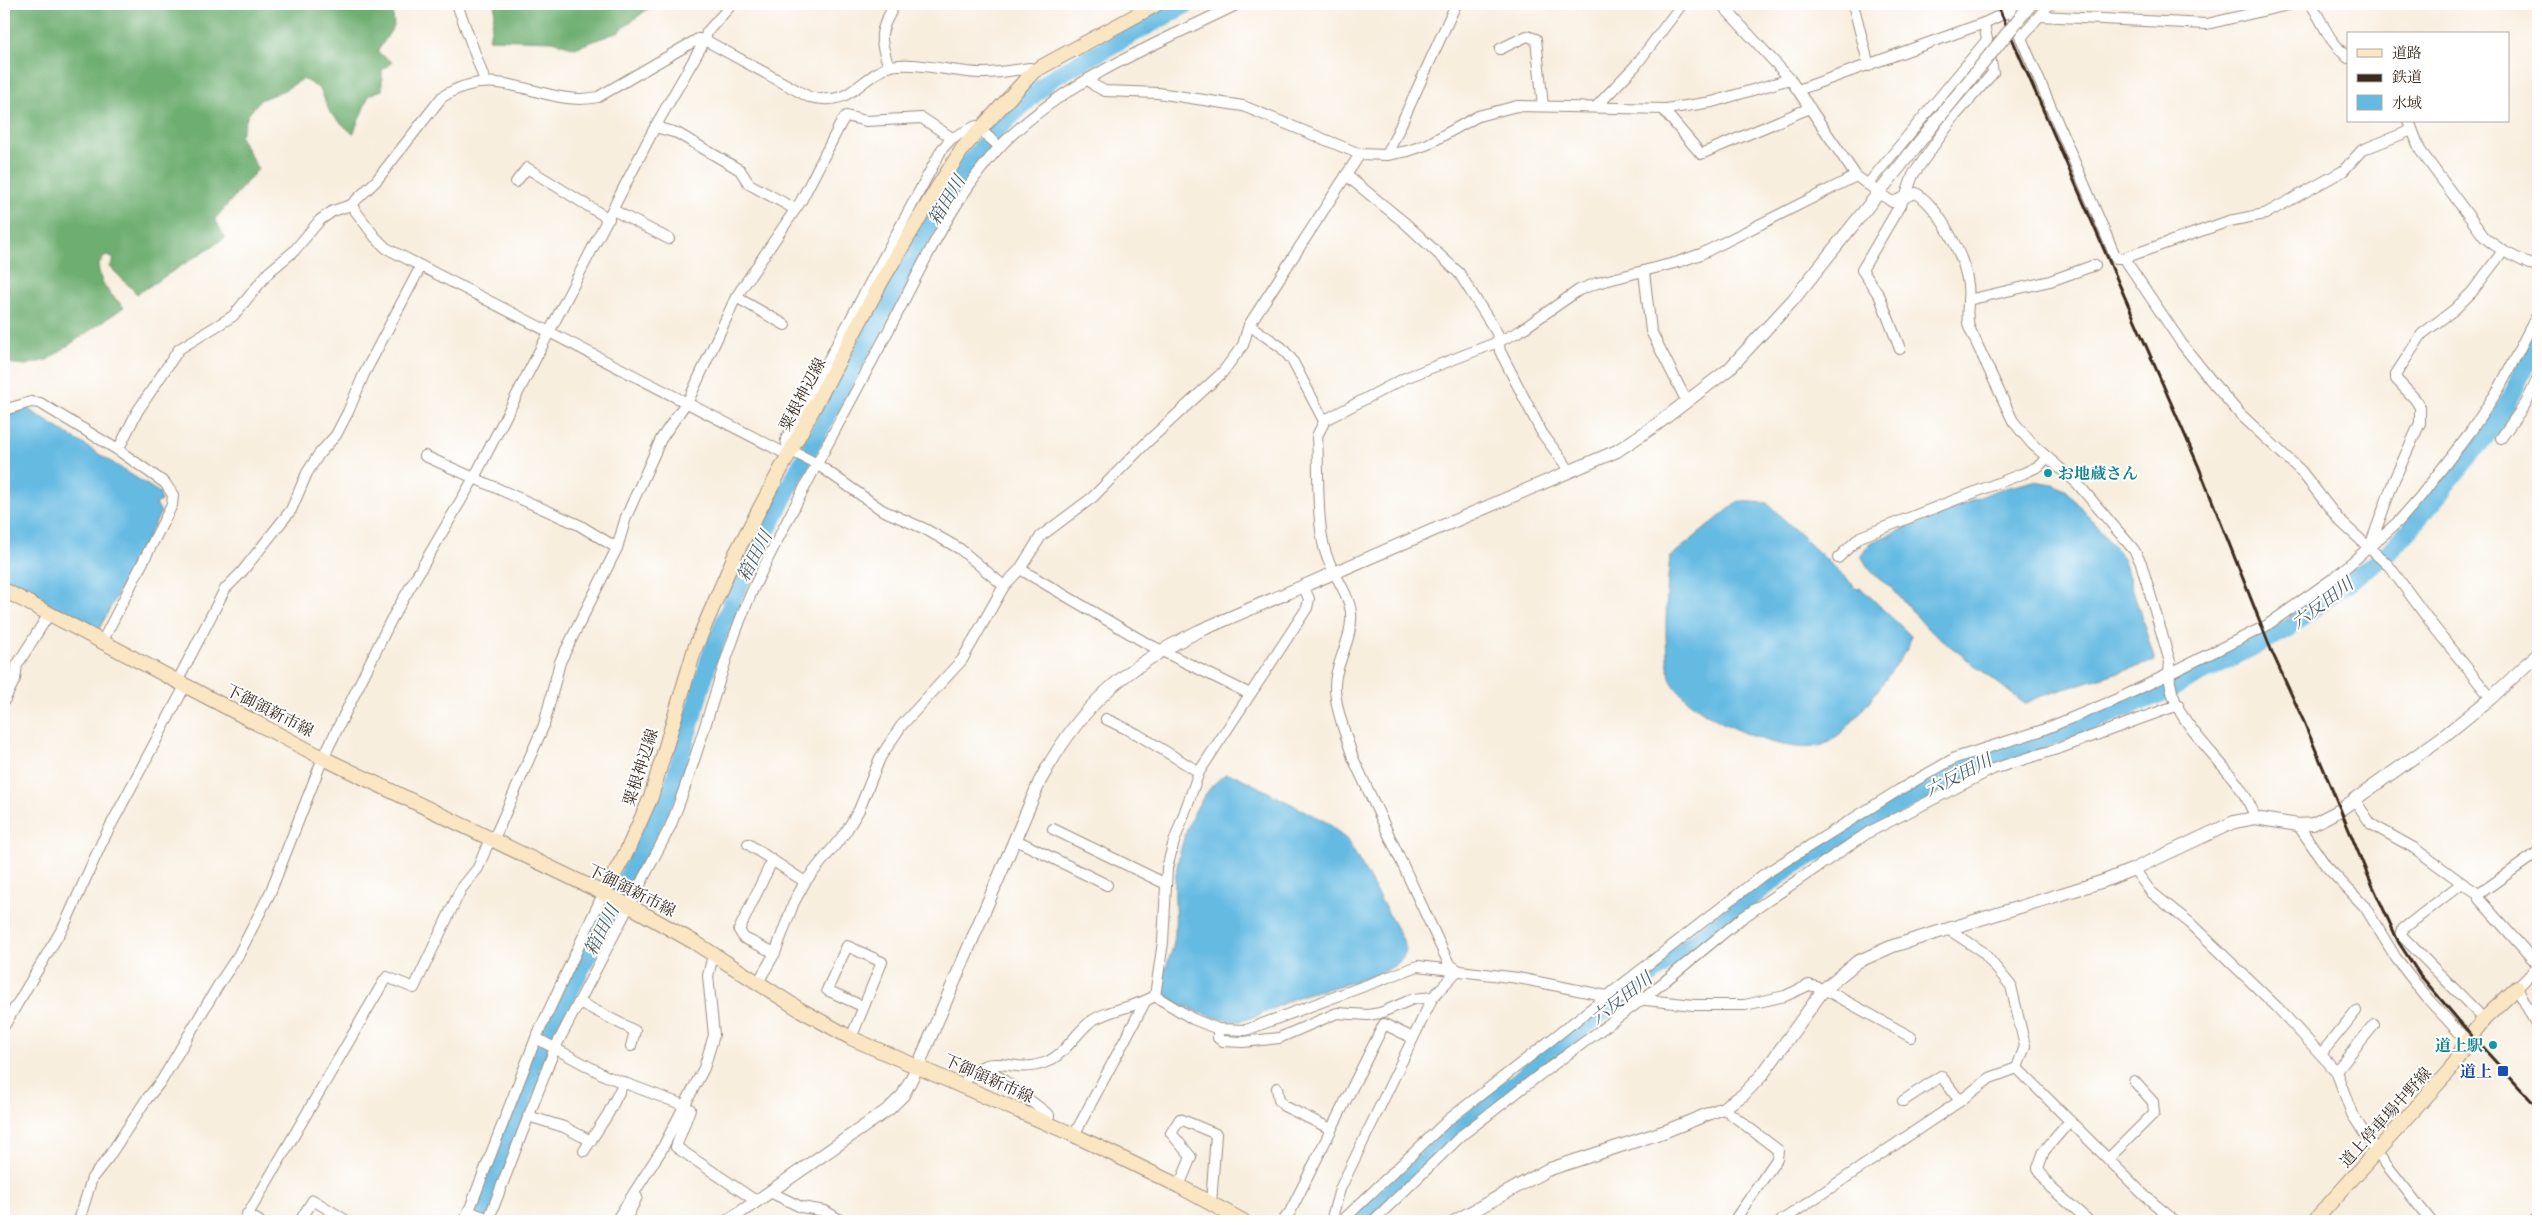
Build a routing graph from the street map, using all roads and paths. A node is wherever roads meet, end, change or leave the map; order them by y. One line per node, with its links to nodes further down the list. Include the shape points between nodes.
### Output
1 (457, 4): 27 (street)
2 (732, 4): 18 (street, via 707,32)
3 (895, 4): 23 (street, via 881,30 880,42)
4 (1157, 4): 24 (main road, 粟根神辺線)
5 (1238, 4): 25 (street)
6 (1456, 4): 41 (street)
7 (1682, 4): 31 (street, via 1636,65)
8 (1721, 4): 26 (street)
9 (1853, 4): 22 (street)
10 (2031, 4): 45 (street, bridge, via 1933,125)
11 (2049, 4): 15 (street)
12 (2292, 4): 15 (street, via 2207,24)
13 (2311, 4): 21 (street, via 2326,34)
14 (2013, 6): 16 (street); 17 (street)
15 (2039, 16): 17 (street)
16 (1984, 23): 19 (street); 22 (street)
17 (2021, 38): 52 (street, via 2116,258)
18 (705, 40): 27 (street, via 687,44 598,97 583,100 510,83); 29 (street, via 809,96); 36 (street)
19 (1987, 40): 45 (street); 46 (street, via 1993,73 1954,117 1913,175)
20 (1500, 49): 30 (street, via 1526,36 1536,39)
21 (2347, 57)
22 (1869, 66): 28 (street)
23 (889, 67): 24 (street, via 917,65 984,73 1030,68); 29 (street)
24 (1034, 71): 37 (main road, 粟根神辺線)
25 (1088, 79): 39 (street, via 1016,131); 40 (street, via 1105,91 1158,93 1244,106)
26 (1790, 79): 28 (street); 33 (street, via 1712,102)
27 (485, 81): 47 (street, via 450,91 442,97 376,181)
28 (1798, 90): 32 (street)
29 (837, 102): 34 (street)
30 (1543, 106): 31 (street); 41 (street, via 1517,106 1478,116 1428,144)
31 (1597, 106): 33 (street)
32 (1810, 108): 33 (street, via 1701,154); 43 (street)
33 (1666, 109)
34 (845, 116): 38 (street, via 866,121 922,118); 48 (street)
35 (2411, 126): 51 (street, via 2420,150 2485,238); 52 (street, via 2362,150 2343,171 2265,214 2229,221)
36 (654, 127): 48 (street, via 677,133 740,170 748,184); 49 (street)
37 (980, 129): 38 (street, via 976,126); 39 (street); 72 (main road, 粟根神辺線, via 963,148 881,282)
38 (952, 138): 72 (street, via 942,149 786,439)
39 (1000, 147): 75 (street, via 954,212)
40 (1360, 154): 41 (street); 42 (street)
41 (1387, 154)
42 (1346, 175): 61 (street); 63 (street, via 1405,223 1458,273 1497,333)
43 (1856, 176): 45 (street); 56 (street, via 1717,247)
44 (516, 182): 49 (street, via 527,168)
45 (1873, 188): 46 (street, via 1892,202); 67 (street, via 1793,300 1729,369)
46 (1906, 195): 58 (street, via 1916,193 1921,196 1942,222 1963,264); 64 (street, via 1862,270 1880,297)
47 (351, 205): 55 (street, via 386,248); 71 (street, via 320,220 269,272 233,316 179,349 138,412)
48 (795, 209): 57 (street)
49 (611, 215): 50 (street); 62 (street)
50 (669, 239)
51 (2503, 251): 54 (street); 78 (street, via 2456,309 2422,334 2396,374 2396,379 2420,407 2420,424 2394,480)
52 (2124, 258): 78 (street, via 2182,344 2213,383 2239,413 2300,471 2339,520)
53 (2094, 265): 58 (street, via 2050,281)
54 (2538, 265)
55 (421, 266): 62 (street); 91 (street, via 336,435 319,454 291,510 241,574 224,589)
56 (1644, 272): 63 (street, via 1579,290 1520,331); 67 (street, via 1651,331)
57 (736, 297): 60 (street); 66 (street, via 690,397)
58 (1968, 300): 74 (street, via 1966,316 1969,327 1996,388 2013,421)
59 (2538, 313): 78 (street, via 2519,354 2471,431 2420,497)
60 (785, 325)
61 (1249, 325): 69 (street, via 1281,347 1292,360); 81 (street, via 1242,345 1222,373 1146,442 1093,497 1041,536)
62 (548, 332): 66 (street); 77 (street)
63 (1498, 342): 69 (street, via 1404,378); 76 (street, via 1542,433)
64 (1900, 349)
65 (2538, 378): 70 (street, via 2526,403)
66 (684, 402): 72 (street); 79 (street, via 661,439 640,483)
67 (1686, 402): 76 (street, via 1617,450)
68 (4, 410): 71 (street, via 31,402 40,404)
69 (1324, 421): 82 (street, via 1318,436 1322,536)
70 (2501, 438)
71 (118, 450): 87 (street, via 165,483 173,495 172,505)
72 (791, 454): 75 (street); 114 (main road, 粟根神辺線, via 736,553 708,617 695,648 651,797)
73 (425, 456): 77 (street)
74 (2047, 457): 80 (street, via 2039,466 1860,537); 90 (street, via 2077,483 2134,550 2141,563 2170,662)
75 (818, 464): 84 (street, via 882,510 960,549); 115 (street, via 738,623 683,795 670,827)
76 (1570, 471): 82 (street)
77 (474, 478): 79 (street, via 578,525); 97 (street, via 391,620)
78 (2370, 547): 90 (street, via 2335,577 2266,626); 94 (street, via 2390,566)
79 (617, 548): 104 (street, via 560,662 544,725)
80 (1838, 558)
81 (1020, 569): 84 (street); 88 (street)
82 (1335, 573): 83 (street); 120 (street, via 1351,612 1335,678 1343,726 1353,758 1449,964)
83 (1303, 585): 88 (street); 92 (street, via 1309,599 1307,608)
84 (1004, 586): 109 (street, via 962,660 901,726 880,758 845,833)
85 (4, 590): 86 (main road, 下御領新市線)
86 (49, 614): 87 (main road, 下御領新市線); 93 (street, via 17,665 15,679)
87 (102, 642): 91 (main road, 下御領新市線)
88 (1160, 650): 92 (street); 103 (street, via 1097,698 1074,725 1055,751)
89 (2538, 654): 94 (street)
90 (2168, 676): 95 (street); 125 (street, via 2040,731 1955,758 1899,790 1763,875)
91 (181, 684): 97 (main road, 下御領新市線); 134 (street, via 65,924)
92 (1250, 694): 98 (street)
93 (4, 698)
94 (2491, 698): 99 (street, via 2444,736)
95 (2177, 703): 100 (street, via 2194,734 2214,754 2250,802); 127 (street, via 2060,748 1993,769 1869,832 1742,918)
96 (1106, 719): 98 (street)
97 (323, 758): 104 (main road, 下御領新市線); 176 (street, via 270,893 240,954 162,1080 92,1178)
98 (1199, 772): 112 (street, via 1172,845)
99 (2354, 799): 101 (street, via 2313,824); 110 (street, via 2372,824 2414,848)
100 (2255, 818): 101 (street); 108 (street, via 2234,822)
101 (2298, 824): 141 (street, via 2326,866 2365,907 2407,972)
102 (1053, 829): 112 (street)
103 (1014, 839): 111 (street); 145 (street)
104 (492, 840): 114 (main road, 下御領新市線); 173 (street, via 478,868 460,889 414,988 387,977 384,981)
105 (748, 844): 107 (street)
106 (2538, 852): 113 (street)
107 (772, 861): 109 (street); 117 (street, via 740,930 744,938)
108 (2134, 869): 116 (street); 144 (street, via 2151,892 2190,923)
109 (805, 882): 117 (street)
110 (2462, 883): 113 (street); 132 (street, via 2401,934)
111 (1107, 884)
112 (1166, 884): 124 (street, via 1163,942)
113 (2479, 894): 119 (street, via 2479,899)
114 (606, 895): 115 (main road, 下御領新市線); 138 (street)
115 (626, 904): 118 (main road, 下御領新市線); 128 (street)
116 (1948, 929): 123 (street, via 1893,946 1857,962); 147 (street, via 1983,952 2011,986 2024,1046)
117 (774, 953): 121 (street)
118 (713, 955): 121 (main road, 下御領新市線); 155 (street, via 708,976 714,1035 704,1068)
119 (2538, 966): 122 (street)
120 (1458, 970): 125 (street); 126 (street); 136 (street, via 1418,966 1261,1026 1246,1030)
121 (758, 984): 139 (main road, 下御領新市線)
122 (2517, 988): 132 (main road, 道上停車場中野線); 135 (street)
123 (1824, 989): 127 (street, via 1808,986 1785,996 1745,1004 1694,1005); 137 (street); 156 (street, via 1762,1076 1743,1095)
124 (1154, 996): 129 (street); 136 (street)
125 (1610, 996): 127 (street); 187 (street, via 1448,1120)
126 (1433, 997): 136 (street, via 1413,999 1380,1013 1337,1013 1279,1038 1223,1042 1218,1038); 140 (street)
127 (1640, 999): 188 (street, via 1462,1135)
128 (579, 1002): 142 (street, via 635,1031); 143 (street)
129 (1145, 1002): 146 (street, via 1091,1022 1066,1048 1045,1063 1029,1067 992,1062); 161 (street)
130 (862, 1006): 130 (street, via 882,962 847,946 827,990); 139 (street)
131 (2356, 1011): 144 (street)
132 (2484, 1019): 141 (main road, 道上停車場中野線)
133 (2374, 1025): 148 (street)
134 (4, 1026)
135 (2538, 1028)
136 (1218, 1030)
137 (1911, 1037)
138 (536, 1038): 143 (street); 171 (street)
139 (851, 1038): 145 (main road, 下御領新市線)
140 (1413, 1038): 160 (street, via 1384,1024); 186 (street, via 1340,1189)
141 (2467, 1041): 164 (main road, 道上停車場中野線, via 2450,1070)
142 (630, 1046)
143 (555, 1048): 149 (street, via 606,1076); 157 (street)
144 (2321, 1054): 148 (street)
145 (918, 1066): 151 (main road, 下御領新市線); 168 (street, via 903,1095 889,1109)
146 (985, 1066): 151 (street, via 971,1072); 159 (street, via 1049,1115)
147 (2017, 1068): 154 (street, via 1990,1078); 158 (street)
148 (2336, 1071): 164 (street, via 2352,1114)
149 (624, 1082): 155 (street); 162 (street)
150 (2134, 1082): 165 (street, via 2153,1102 2154,1113)
151 (962, 1086): 159 (main road, 下御領新市線)
152 (1277, 1088): 160 (street, via 1284,1106)
153 (1903, 1101): 154 (street, via 1941,1076)
154 (1960, 1101): 190 (street)
155 (688, 1102): 167 (street); 169 (street, via 693,1102 676,1146)
156 (1723, 1108): 174 (street, via 1778,1150 1777,1159); 189 (street, via 1666,1131 1548,1170)
157 (528, 1116): 162 (street, via 564,1127); 175 (street)
158 (2070, 1121): 165 (street); 191 (street, via 2044,1151 2038,1168 2050,1187)
159 (1049, 1124): 161 (main road, 下御領新市線)
160 (1331, 1128): 185 (street)
161 (1074, 1135): 166 (main road, 下御領新市線)
162 (591, 1141): 163 (street)
163 (584, 1151)
164 (2377, 1153): 193 (main road, 道上停車場中野線); 194 (street)
165 (2109, 1158): 192 (street, via 2145,1196)
166 (1179, 1186): 170 (main road, 下御領新市線); 170 (street, via 1191,1157 1171,1133 1180,1120 1216,1134)
167 (637, 1191): 180 (street); 181 (street)
168 (770, 1192): 169 (street); 183 (street, via 801,1207 825,1211)
169 (756, 1201): 182 (street)
170 (1210, 1204): 184 (main road, 下御領新市線)
171 (467, 1216): 175 (street)
172 (2538, 1216): 195 (street)
173 (246, 1218): 177 (street)
174 (1736, 1218)
175 (488, 1220)
176 (79, 1221)
177 (259, 1221)
178 (300, 1221): 179 (street, via 313,1200)
179 (347, 1221)
180 (616, 1221)
181 (625, 1221)
182 (728, 1221)
183 (842, 1221)
184 (1243, 1221)
185 (1283, 1221)
186 (1332, 1221)
187 (1342, 1221)
188 (1373, 1221)
189 (1456, 1221)
190 (1781, 1221)
191 (2089, 1221)
192 (2175, 1221)
193 (2314, 1221)
194 (2431, 1221)
195 (2532, 1221)

